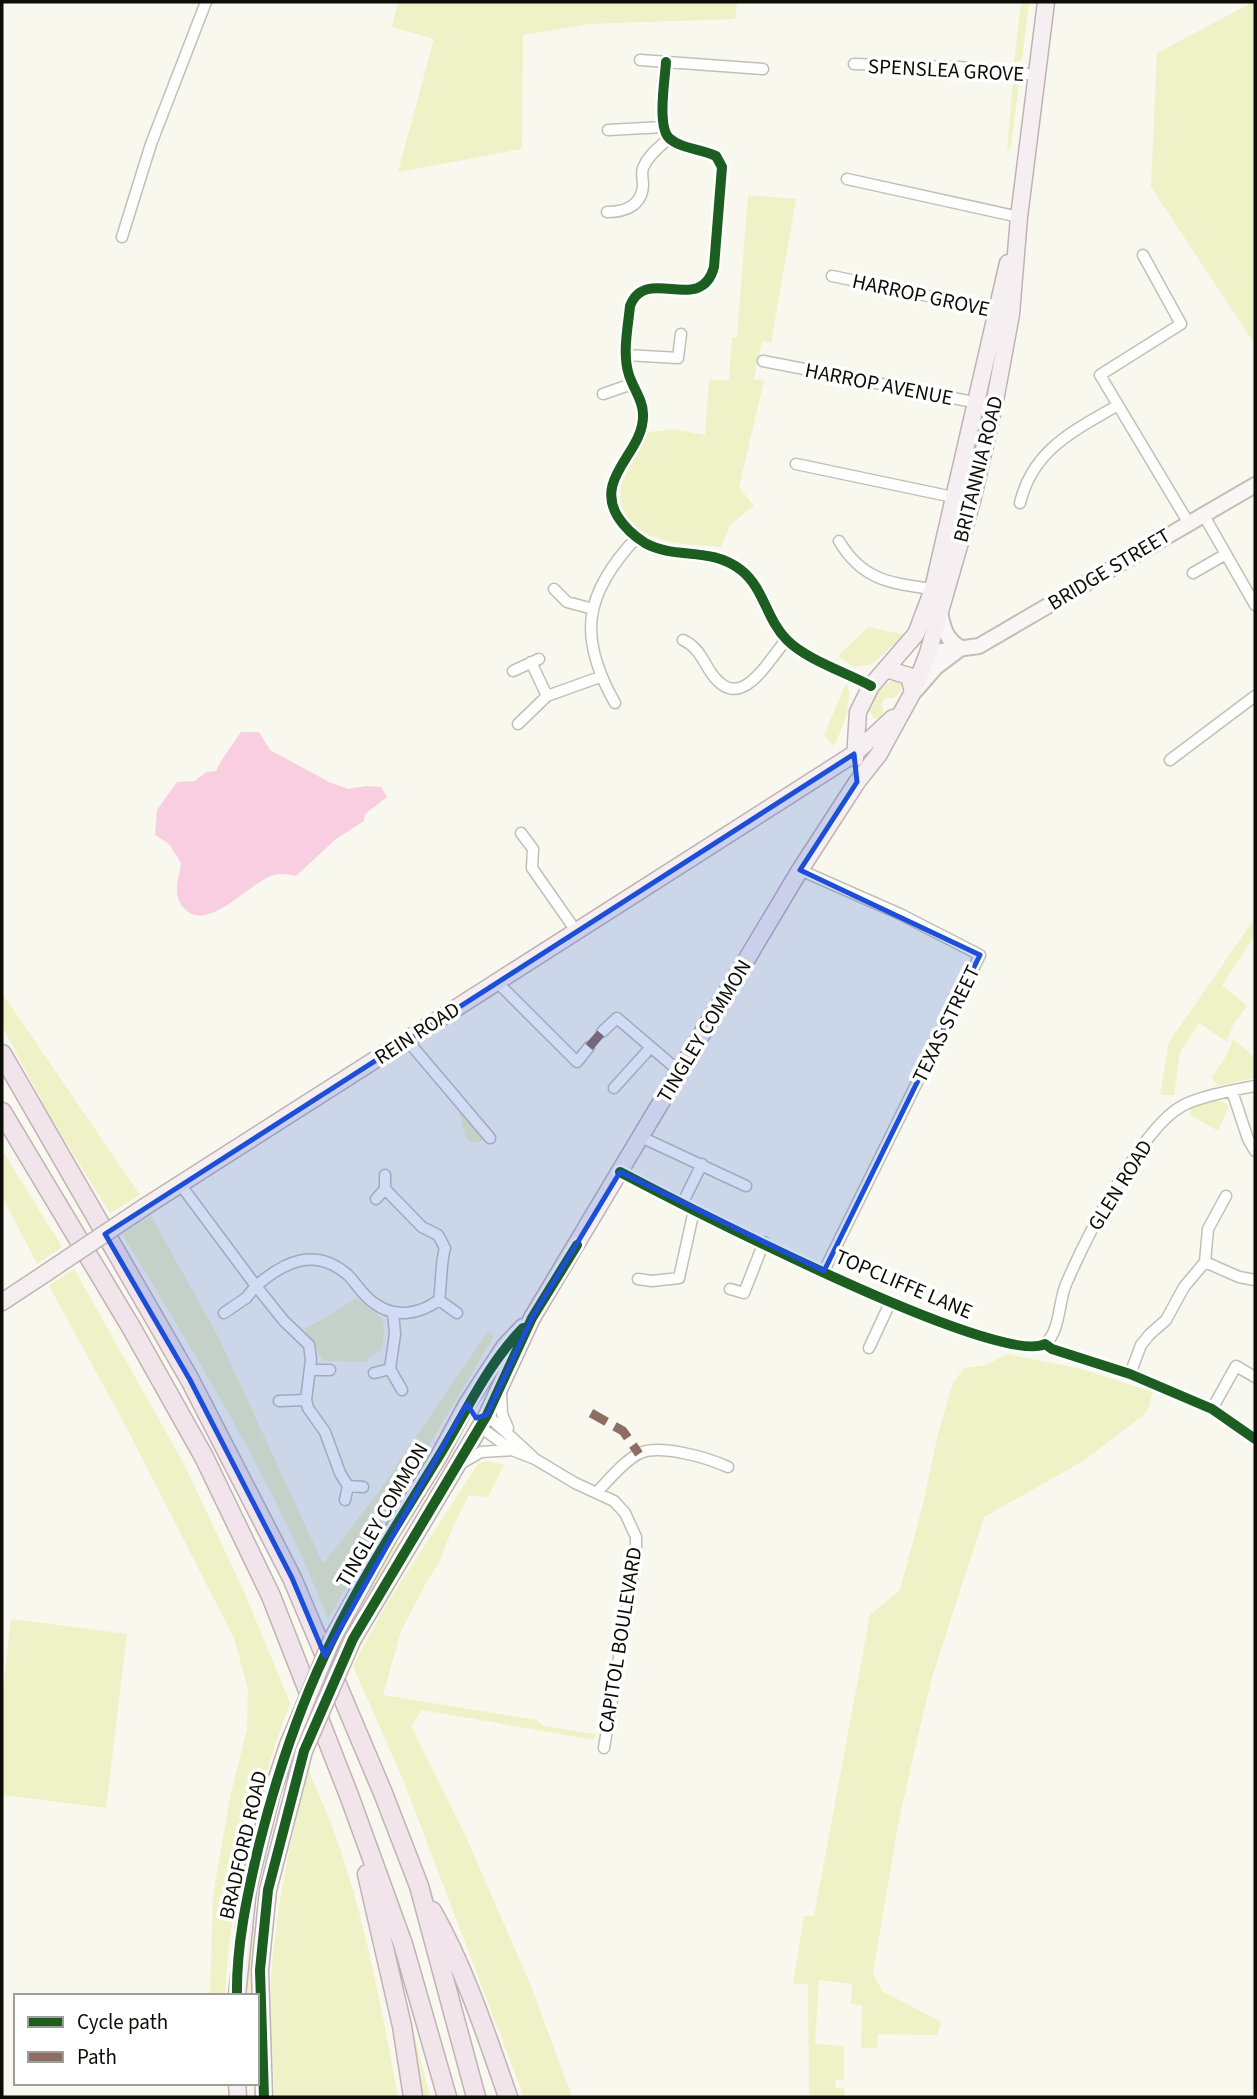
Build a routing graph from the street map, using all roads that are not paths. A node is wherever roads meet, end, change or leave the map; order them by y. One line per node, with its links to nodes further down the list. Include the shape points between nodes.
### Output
1 (206, 2): 14 (street, via 151,144)
2 (1046, 2): 7 (main road, BRITANNIA ROAD)
3 (640, 60): 4 (street)
4 (666, 62): 6 (street); 8 (street)
5 (854, 64): 7 (street, SPENSLEA GROVE)
6 (763, 69)
7 (1037, 75): 13 (main road, BRITANNIA ROAD)
8 (664, 127): 9 (street); 10 (street)
9 (608, 130)
10 (670, 138): 12 (street, via 643,168 643,190 634,206); 19 (street, via 718,158 722,167 712,275 695,289 637,292 630,306)
11 (847, 180): 13 (street)
12 (607, 212)
13 (1019, 217): 17 (main road, BRITANNIA ROAD)
14 (122, 237)
15 (1143, 255): 24 (street, via 1181,324 1100,375)
16 (832, 276): 17 (street, HARROP GROVE)
17 (1003, 312): 23 (main road, BRITANNIA ROAD); 25 (main road, BRITANNIA ROAD)
18 (681, 334): 19 (street, via 678,358)
19 (626, 355): 21 (street)
20 (764, 361): 23 (street, HARROP AVENUE)
21 (632, 384): 22 (street); 33 (street, via 642,403 643,424 611,495 621,522)
22 (603, 394)
23 (977, 403): 25 (street, HARROP AVENUE); 28 (main road, BRITANNIA ROAD)
24 (1118, 405): 30 (street, via 1050,448 1024,488); 32 (street)
25 (994, 406): 29 (main road, BRITANNIA ROAD)
26 (796, 464): 28 (street)
27 (1255, 485): 31 (main road, BRIDGE STREET)
28 (956, 498): 29 (street); 38 (main road, BRITANNIA ROAD)
29 (972, 500): 38 (main road, BRITANNIA ROAD)
30 (1020, 503)
31 (1203, 514): 32 (main road, BRIDGE STREET); 35 (street)
32 (1188, 522): 44 (main road, BRIDGE STREET, via 979,646)
33 (637, 537): 40 (street, via 611,570); 43 (street, via 663,550 708,554 738,567 759,589)
34 (839, 541): 38 (street, via 849,558 884,581)
35 (1226, 554): 36 (street); 39 (street)
36 (1193, 573)
37 (554, 589): 40 (street, via 568,602)
38 (939, 590): 41 (main road, BRITANNIA ROAD); 46 (main road, BRITANNIA ROAD, via 916,634)
39 (1255, 605)
40 (593, 609): 48 (street, via 591,640)
41 (939, 611): 44 (main road, via 944,631); 45 (main road, BRITANNIA ROAD)
42 (683, 640): 43 (street, via 697,650 716,681 737,689 757,677)
43 (786, 640): 49 (street)
44 (961, 648): 45 (main road, BRIDGE STREET); 50 (main road, BRIDGE STREET)
45 (928, 653): 46 (main road); 50 (main road, BRITANNIA ROAD)
46 (886, 669): 49 (main road, BRITANNIA ROAD); 50 (main road, via 909,676)
47 (513, 671): 51 (street, via 535,661)
48 (600, 677): 51 (street); 53 (street)
49 (871, 686): 54 (main road, BRITANNIA ROAD)
50 (913, 692): 55 (main road, BRITANNIA ROAD)
51 (547, 696): 56 (street)
52 (1255, 696): 59 (street)
53 (615, 703)
54 (858, 712): 57 (main road, via 869,728); 58 (main road); 60 (main road)
55 (901, 712): 57 (main road, REIN ROAD); 61 (main road, TINGLEY COMMON, via 879,754)
56 (518, 724)
57 (881, 728): 58 (main road, REIN ROAD)
58 (854, 754): 60 (main road, REIN ROAD); 61 (main road)
59 (1170, 760)
60 (834, 766): 64 (main road, REIN ROAD)
61 (857, 782): 63 (main road, TINGLEY COMMON)
62 (521, 833): 64 (street, via 533,849 532,868)
63 (800, 870): 71 (main road, TINGLEY COMMON); 91 (street, TEXAS STREET, via 980,955)
64 (576, 931): 65 (main road, REIN ROAD)
65 (497, 982): 67 (main road, REIN ROAD); 69 (street, via 577,1062)
66 (602, 1032): 68 (street, via 617,1018)
67 (408, 1040): 77 (street); 82 (main road, REIN ROAD)
68 (651, 1047): 71 (street); 73 (street)
69 (589, 1048)
70 (2, 1054): 133 (highway, via 190,1380 292,1578)
71 (680, 1072): 76 (main road, TINGLEY COMMON)
72 (1255, 1086): 74 (street, GLEN ROAD)
73 (614, 1088)
74 (1232, 1091): 78 (street); 103 (street, GLEN ROAD, via 1183,1105 1159,1123 1081,1250 1064,1289 1054,1332)
75 (2, 1112): 132 (highway, via 204,1457 271,1596)
76 (641, 1137): 79 (street); 80 (main road, TINGLEY COMMON)
77 (489, 1138)
78 (1255, 1151)
79 (702, 1164): 83 (street); 87 (street)
80 (620, 1172): 87 (street, TOPCLIFFE LANE); 102 (main road, TINGLEY COMMON)
81 (385, 1175): 84 (street)
82 (180, 1184): 94 (street); 97 (main road, REIN ROAD, bridge)
83 (746, 1186)
84 (386, 1189): 86 (street); 96 (street, via 422,1227 438,1235 445,1248)
85 (1226, 1196): 90 (street, via 1208,1229)
86 (376, 1199)
87 (682, 1204): 88 (street, TOPCLIFFE LANE)
88 (694, 1210): 89 (street, TOPCLIFFE LANE); 92 (street, via 679,1278)
89 (764, 1242): 91 (street, TOPCLIFFE LANE); 95 (street, via 744,1293)
90 (1205, 1262): 93 (street); 109 (street, via 1166,1320 1141,1345)
91 (824, 1271): 98 (street, TOPCLIFFE LANE)
92 (638, 1279)
93 (1255, 1280)
94 (256, 1286): 99 (street, via 289,1263 321,1261 347,1275 374,1304); 100 (street); 106 (street, via 309,1345)
95 (730, 1289)
96 (439, 1300): 99 (street, via 412,1313); 101 (street)
97 (2, 1302)
98 (890, 1303): 103 (street, TOPCLIFFE LANE, via 963,1331 1032,1348); 104 (street)
99 (393, 1312): 105 (street)
100 (224, 1313)
101 (457, 1313)
102 (532, 1318): 111 (main road, TINGLEY COMMON); 115 (main road, TINGLEY COMMON, via 505,1346)
103 (1045, 1344): 109 (street, TOPCLIFFE LANE)
104 (869, 1348)
105 (390, 1369): 108 (street); 112 (street)
106 (311, 1370): 107 (street); 113 (street)
107 (330, 1370)
108 (373, 1373)
109 (1130, 1374): 116 (street, TOPCLIFFE LANE)
110 (1255, 1377): 116 (street, via 1236,1366)
111 (501, 1388): 117 (main road, TINGLEY COMMON); 118 (street, CAPITOL BOULEVARD, via 502,1414)
112 (402, 1390)
113 (306, 1400): 114 (street); 125 (street)
114 (279, 1401)
115 (467, 1404): 117 (main road); 121 (main road, TINGLEY COMMON)
116 (1212, 1409): 119 (street, TOPCLIFFE LANE)
117 (481, 1420): 118 (street, CAPITOL BOULEVARD); 120 (street, CAPITOL BOULEVARD); 121 (main road); 124 (main road, TINGLEY COMMON)
118 (512, 1436): 122 (street, CAPITOL BOULEVARD)
119 (1255, 1439)
120 (512, 1450): 122 (street, CAPITOL BOULEVARD); 124 (street, CAPITOL BOULEVARD, via 481,1452)
121 (439, 1458): 129 (main road, TINGLEY COMMON, bridge, via 332,1639)
122 (535, 1458): 127 (street, CAPITOL BOULEVARD)
123 (728, 1467): 127 (street, via 701,1456 652,1450 621,1467)
124 (455, 1468): 131 (main road, TINGLEY COMMON, bridge, via 353,1639)
125 (348, 1486): 126 (street); 128 (street)
126 (363, 1487)
127 (597, 1492): 130 (street, CAPITOL BOULEVARD, via 625,1513 636,1537)
128 (345, 1500)
129 (288, 1745): 134 (main road, BRADFORD ROAD, via 248,1889)
130 (604, 1748)
131 (304, 1751): 135 (main road, BRADFORD ROAD, via 268,1890 260,1970)
132 (350, 1798): 136 (highway, via 402,2026); 137 (highway, via 403,1944)
133 (419, 1886): 138 (highway); 139 (highway, via 448,1939)
134 (237, 1994)
135 (264, 2097)
136 (412, 2097)
137 (447, 2097)
138 (475, 2097)
139 (508, 2097)

